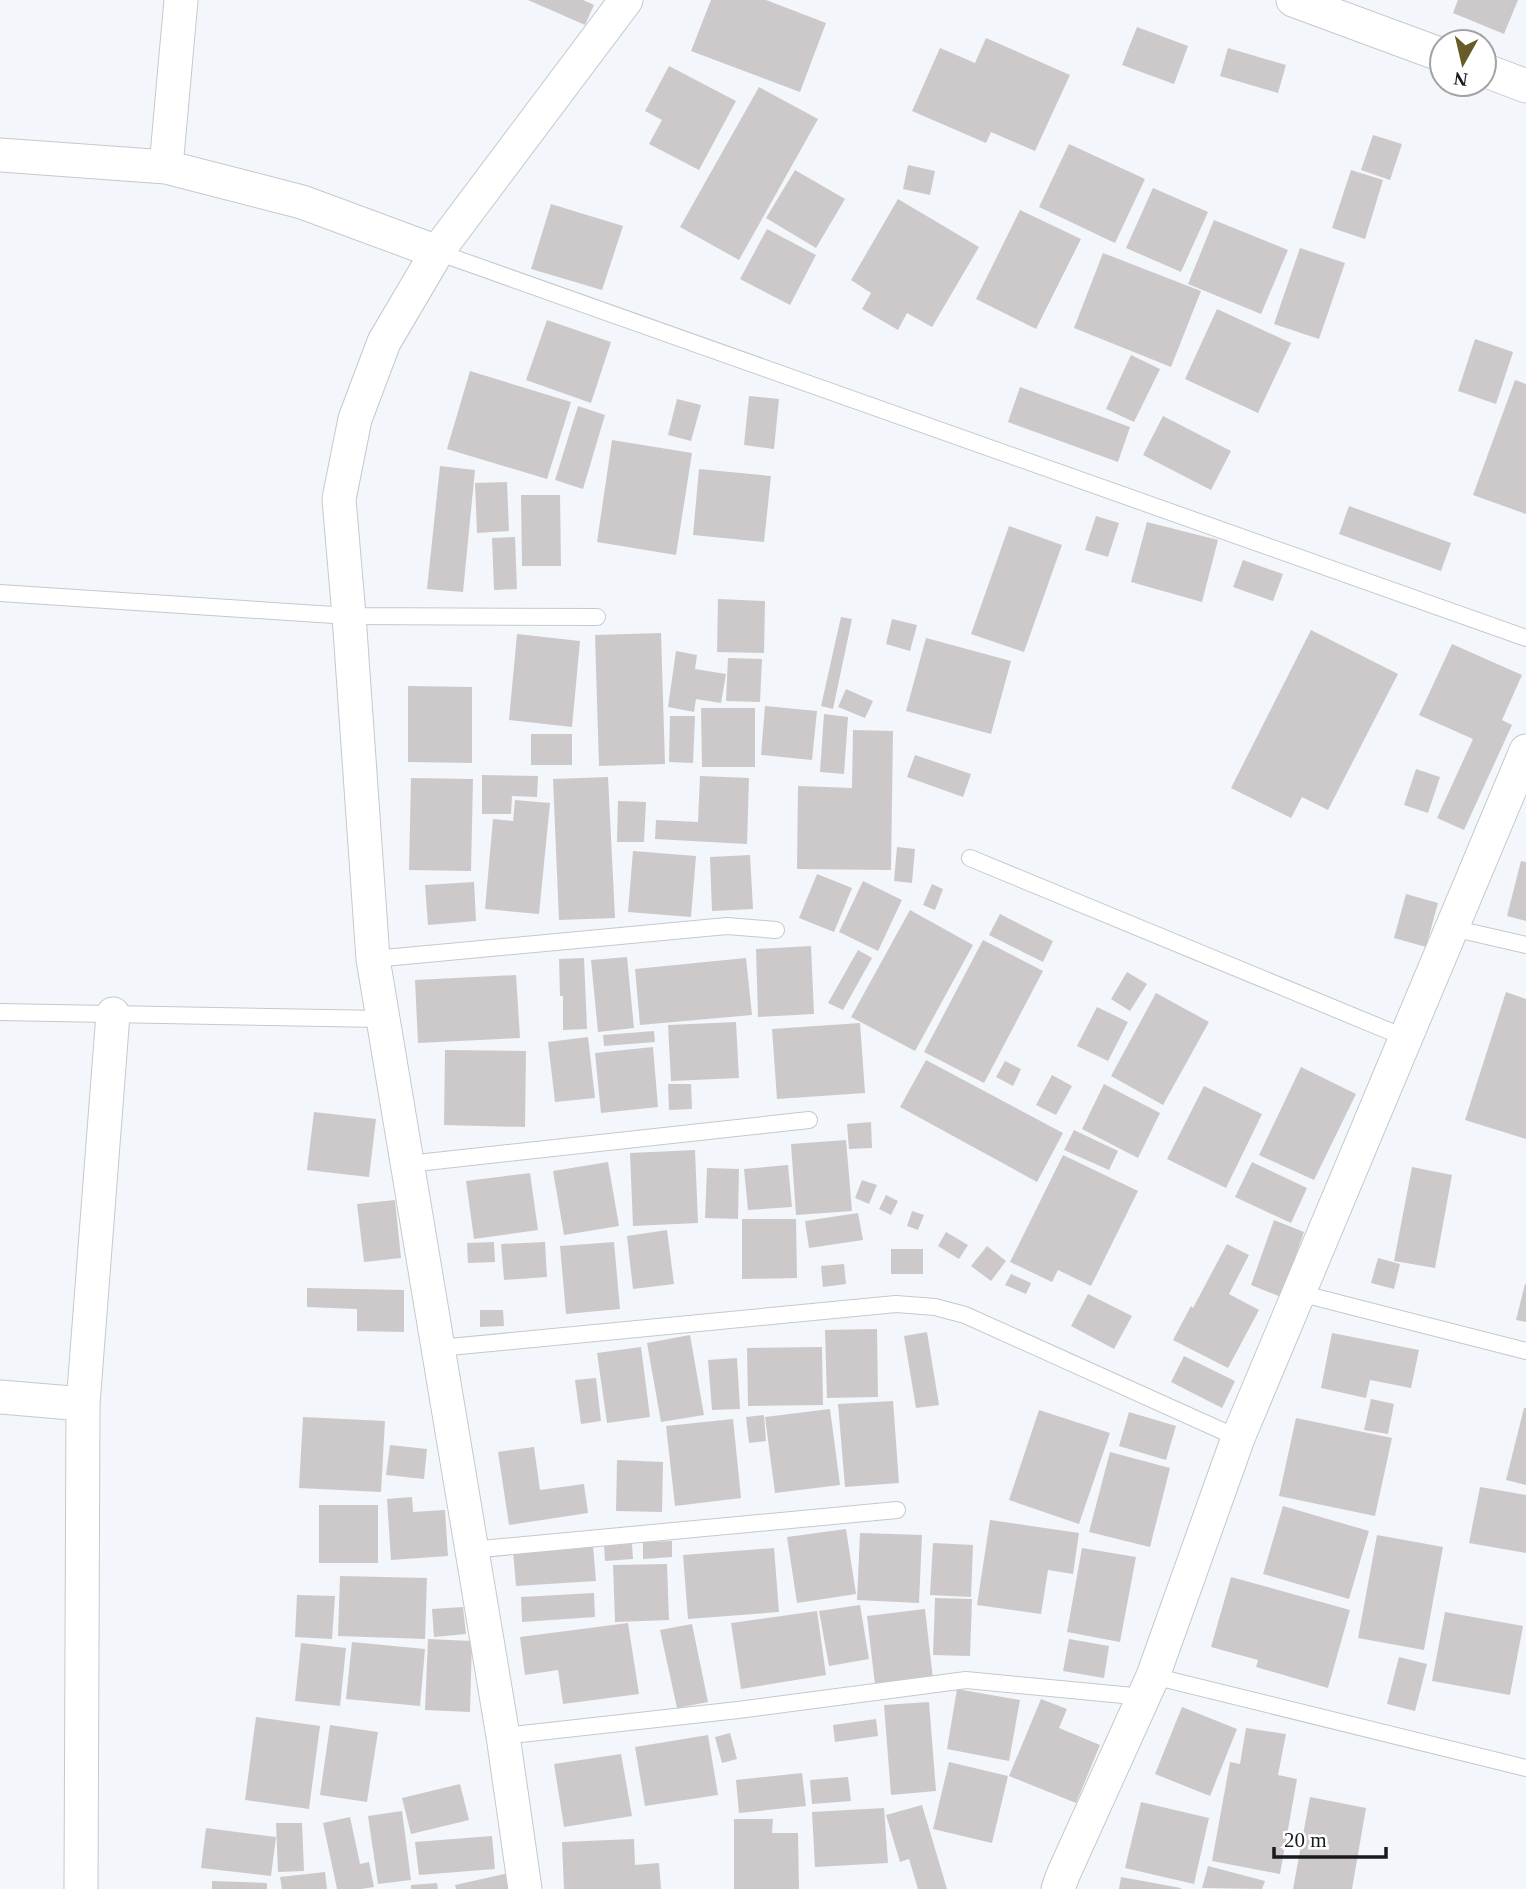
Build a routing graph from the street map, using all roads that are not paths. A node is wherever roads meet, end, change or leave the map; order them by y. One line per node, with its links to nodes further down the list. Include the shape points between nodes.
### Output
1 (181, 0): 8 (street)
2 (626, 0): 9 (street)
3 (1293, 0): 4 (street)
4 (1428, 50)
5 (1498, 75): 6 (street)
6 (1526, 86)
7 (0, 155): 8 (street)
8 (166, 167): 9 (street, via 302,202)
9 (437, 252): 11 (street, via 384,342 355,419 339,499); 13 (lane)
10 (0, 593): 11 (lane)
11 (349, 616): 12 (lane); 19 (street)
12 (597, 617)
13 (1526, 638)
14 (1526, 751): 16 (street)
15 (970, 858): 23 (lane)
16 (1452, 928): 18 (lane); 23 (street)
17 (776, 930): 19 (lane, via 727,926)
18 (1526, 945)
19 (373, 959): 22 (street)
20 (0, 1012): 21 (lane)
21 (113, 1014): 22 (lane); 30 (street)
22 (382, 1019): 25 (street)
23 (1406, 1038): 26 (street)
24 (809, 1120): 25 (lane)
25 (408, 1164): 27 (street)
26 (1299, 1293): 28 (lane); 31 (street)
27 (439, 1348): 31 (lane, via 896,1304 935,1307 965,1315); 33 (street)
28 (1526, 1351)
29 (0, 1397): 30 (street)
30 (83, 1404): 37 (street)
31 (1238, 1438): 34 (street)
32 (897, 1510): 33 (lane)
33 (471, 1550): 35 (street)
34 (1149, 1687): 35 (lane, via 966,1680); 36 (lane); 39 (street)
35 (503, 1736): 38 (street)
36 (1526, 1768)
37 (82, 1889)
38 (525, 1889)
39 (1058, 1889)

